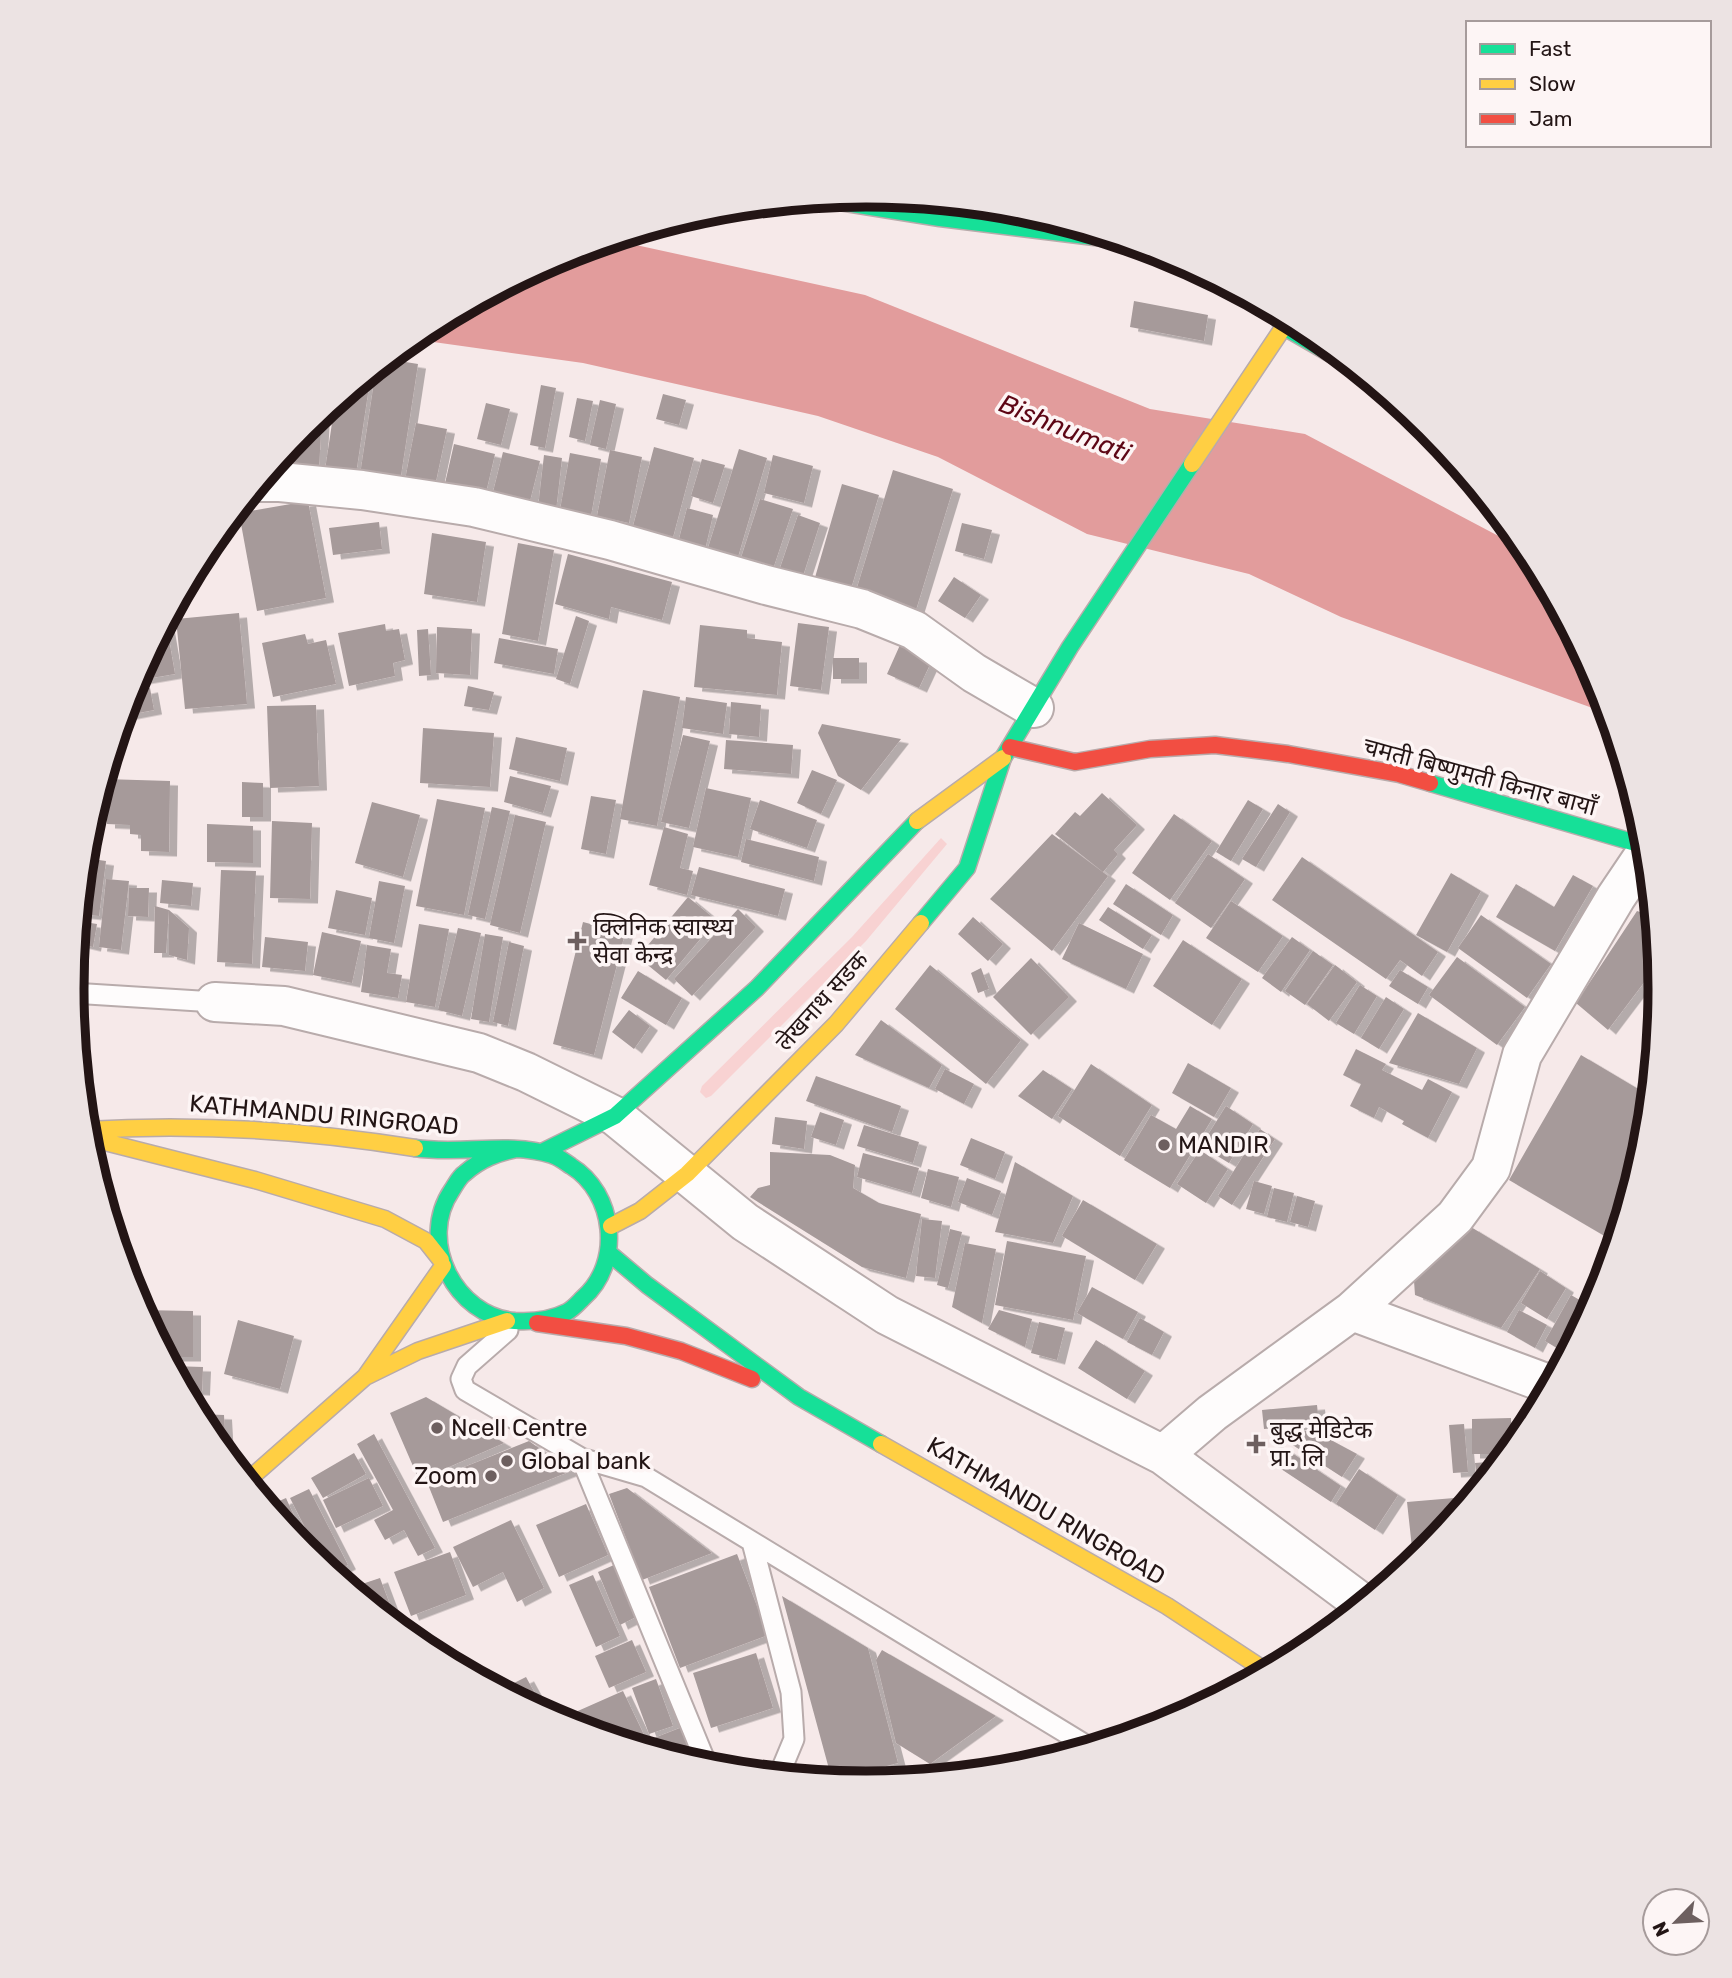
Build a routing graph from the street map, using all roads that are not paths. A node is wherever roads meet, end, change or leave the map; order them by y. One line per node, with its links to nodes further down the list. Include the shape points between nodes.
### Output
1 (873, 207): 2 (main road)
2 (1066, 233)
3 (1283, 329): 5 (main road, लेखनाथ सडक)
4 (270, 483): 5 (street, via 362,490 474,508 862,609 914,630)
5 (1034, 708): 6 (main road, लेखनाथ सडक)
6 (1007, 753): 7 (main road, चमती बिष्णुमती किनार बायाँ, via 1075,762 1150,749 1215,745 1288,754 1399,774); 11 (main road, लेखनाथ सडक, via 915,822 757,988); 16 (main road, लेखनाथ सडक, via 967,868 836,1024)
7 (1634, 843)
8 (1638, 866): 20 (street, via 1522,1055 1491,1168 1455,1217)
9 (84, 994): 10 (lane)
10 (215, 1002): 11 (street, via 284,1006 480,1053)
11 (615, 1116): 15 (main road, लेखनाथ सडक); 16 (street)
12 (97, 1129): 14 (main road, KATHMANDU RINGROAD, via 182,1125 270,1130 442,1151)
13 (99, 1140): 19 (main road, KATHMANDU RINGROAD, via 385,1219 426,1241)
14 (517, 1149): 15 (main road, KATHMANDU RINGROAD); 19 (main road, KATHMANDU RINGROAD, via 470,1167 452,1186 441,1209 437,1235)
15 (544, 1151): 17 (main road, KATHMANDU RINGROAD, via 569,1161 589,1178 604,1200)
16 (688, 1174): 17 (main road, लेखनाथ सडक, via 640,1211); 25 (street, via 745,1222 887,1315)
17 (611, 1226): 18 (main road, KATHMANDU RINGROAD)
18 (609, 1253): 21 (main road, KATHMANDU RINGROAD, via 603,1273 575,1307 556,1317); 24 (main road, KATHMANDU RINGROAD)
19 (442, 1263): 21 (main road, KATHMANDU RINGROAD, via 468,1302 486,1314); 22 (main road)
20 (1352, 1311): 23 (street); 25 (street, via 1212,1413)
21 (519, 1322): 22 (main road, via 418,1351); 24 (main road, KATHMANDU RINGROAD, via 626,1336 681,1351); 26 (lane, via 467,1366 461,1379 465,1390)
22 (365, 1377): 27 (main road)
23 (1542, 1382)
24 (799, 1397): 30 (main road, KATHMANDU RINGROAD, via 1167,1606)
25 (1163, 1455): 29 (street)
26 (581, 1458): 28 (lane, via 646,1477); 32 (lane)
27 (254, 1475)
28 (752, 1542): 31 (lane); 33 (lane, via 791,1692 794,1739)
29 (1355, 1598)
30 (1258, 1666)
31 (1079, 1741)
32 (702, 1753)
33 (783, 1766)

